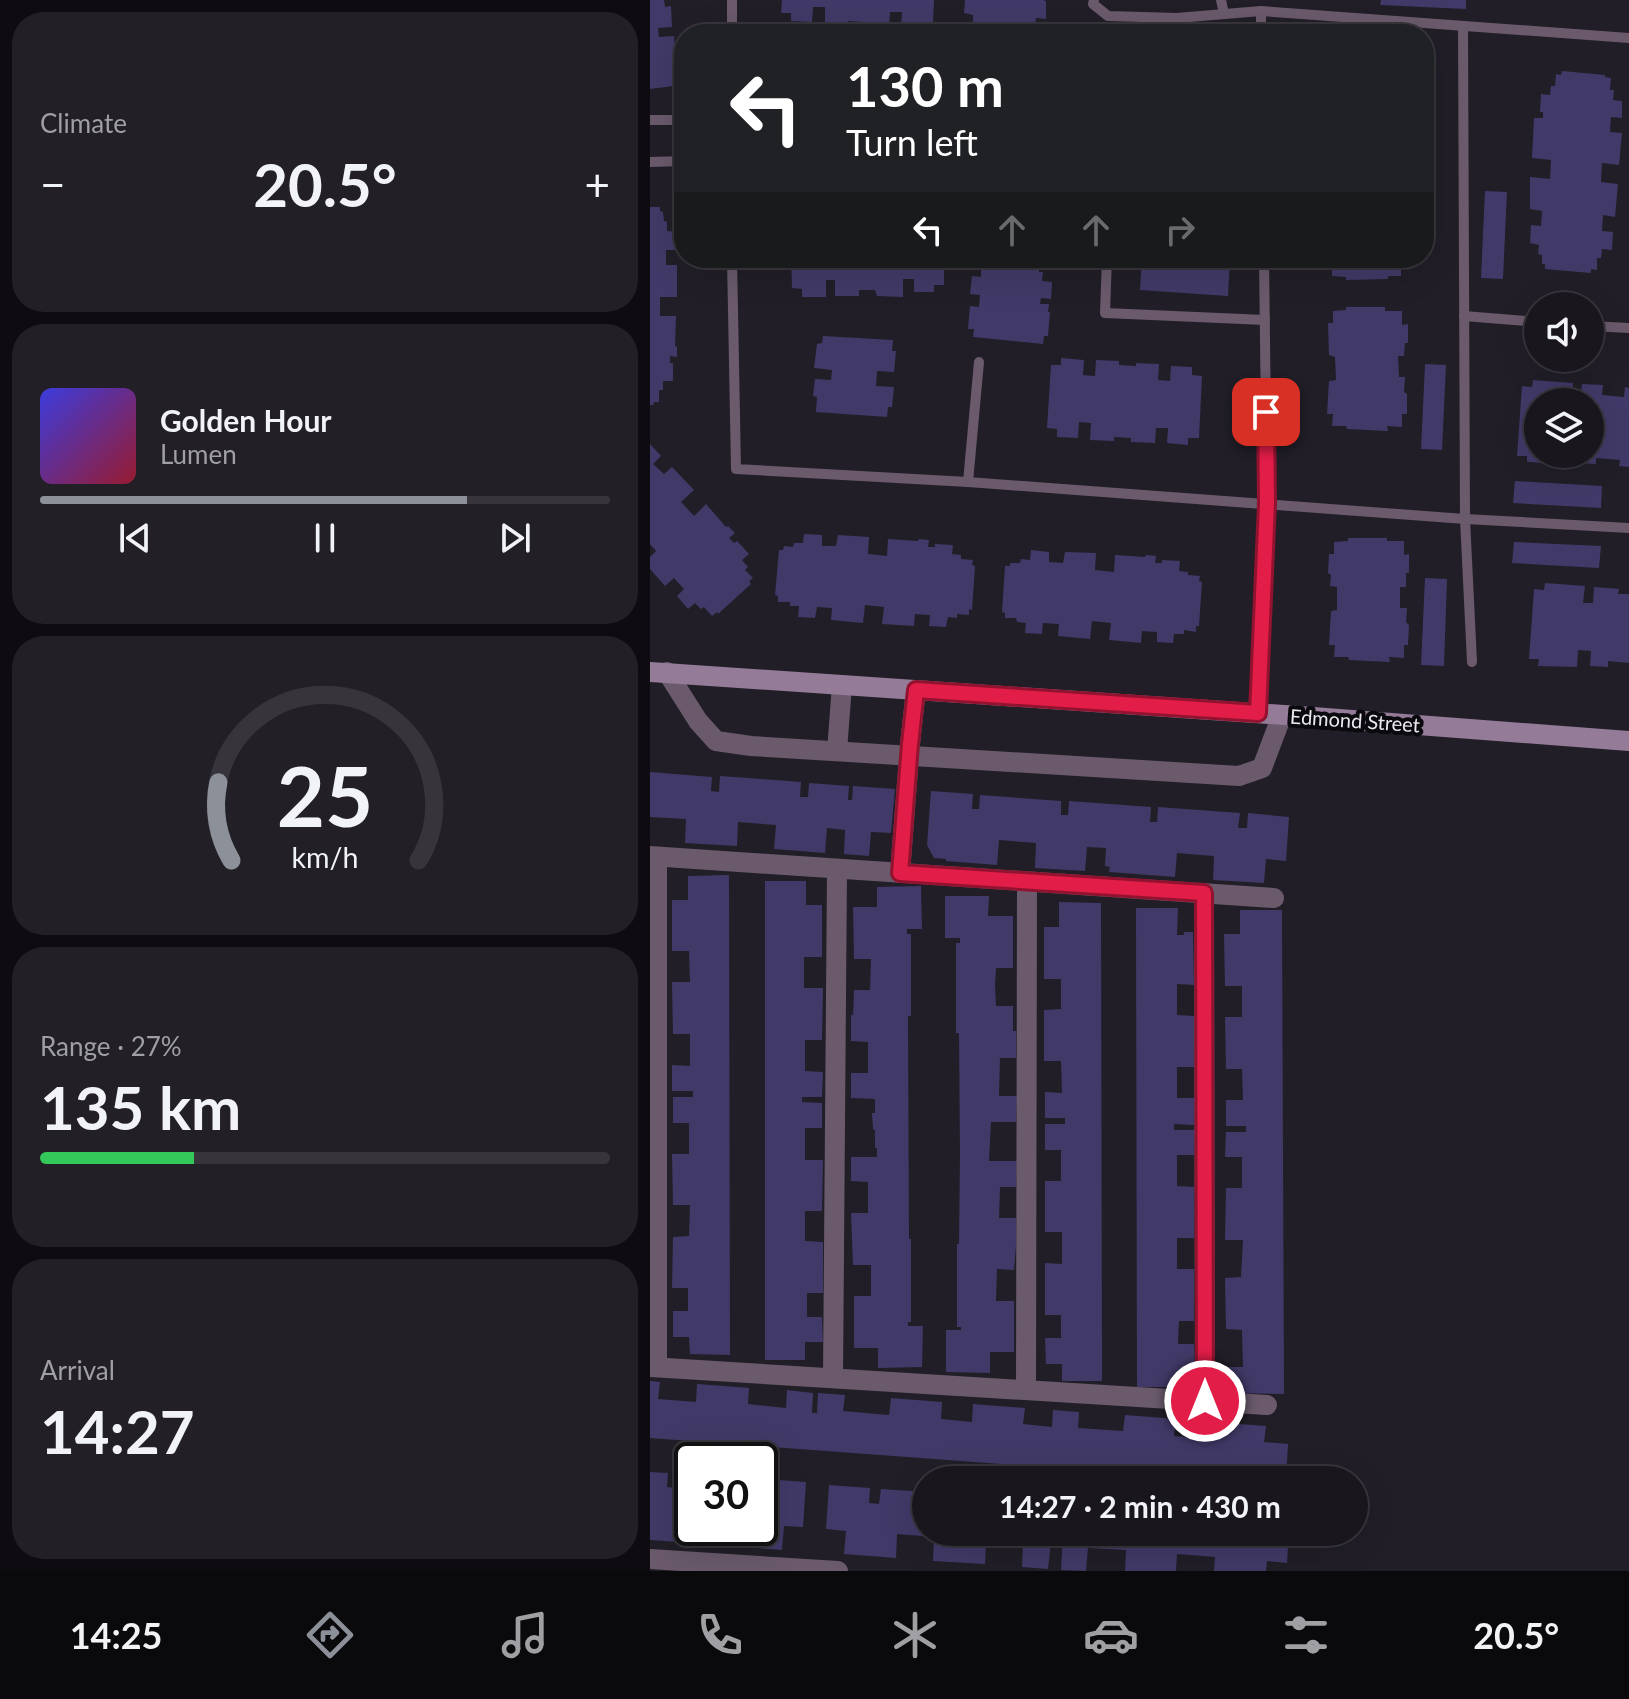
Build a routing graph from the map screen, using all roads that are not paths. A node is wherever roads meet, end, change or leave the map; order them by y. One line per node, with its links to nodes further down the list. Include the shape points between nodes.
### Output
1 (732, 0): 8 (lane)
2 (1094, 0): 7 (lane, via 1108,16)
3 (1221, 0): 7 (lane)
4 (1281, 0): 6 (lane)
5 (1261, 11): 6 (lane); 7 (lane); 9 (lane)
6 (1281, 13): 10 (lane)
7 (1224, 14)
8 (732, 24)
9 (1261, 24)
10 (1463, 26): 11 (lane); 19 (lane)
11 (1629, 38)
12 (650, 120): 13 (lane)
13 (674, 120)
14 (674, 161): 15 (lane)
15 (650, 162)
16 (732, 268): 25 (lane, via 736,469)
17 (1107, 268): 20 (lane, via 1105,313)
18 (1264, 268): 20 (lane)
19 (1464, 316): 21 (lane); 27 (lane)
20 (1265, 320): 26 (lane)
21 (1524, 321)
22 (1604, 327): 23 (lane)
23 (1629, 328)
24 (979, 362): 25 (lane)
25 (968, 482): 26 (lane)
26 (1267, 503): 27 (lane); 33 (lane)
27 (1465, 519): 28 (lane); 29 (lane)
28 (1629, 528)
29 (1472, 662)
30 (659, 672): 31 (street, Edmond Street); 36 (street, via 716,741)
31 (842, 685): 32 (street, Edmond Street); 36 (street)
32 (916, 690): 33 (street, Edmond Street); 37 (street)
33 (1258, 713): 34 (street, Edmond Street)
34 (1282, 715): 35 (street, Edmond Street); 37 (street, via 1262,768 1239,776)
35 (1629, 741)
36 (837, 751): 37 (street)
37 (910, 755): 40 (street)
38 (654, 857): 39 (street); 44 (street)
39 (837, 869): 40 (street); 45 (street)
40 (900, 873): 41 (street)
41 (1027, 882): 42 (street); 46 (street)
42 (1204, 893): 43 (street); 47 (street)
43 (1274, 898)
44 (653, 1367): 45 (street)
45 (833, 1378): 46 (street)
46 (1026, 1390): 47 (street)
47 (1205, 1401): 48 (street)
48 (1267, 1405)
49 (658, 1563): 50 (street)
50 (838, 1571)

